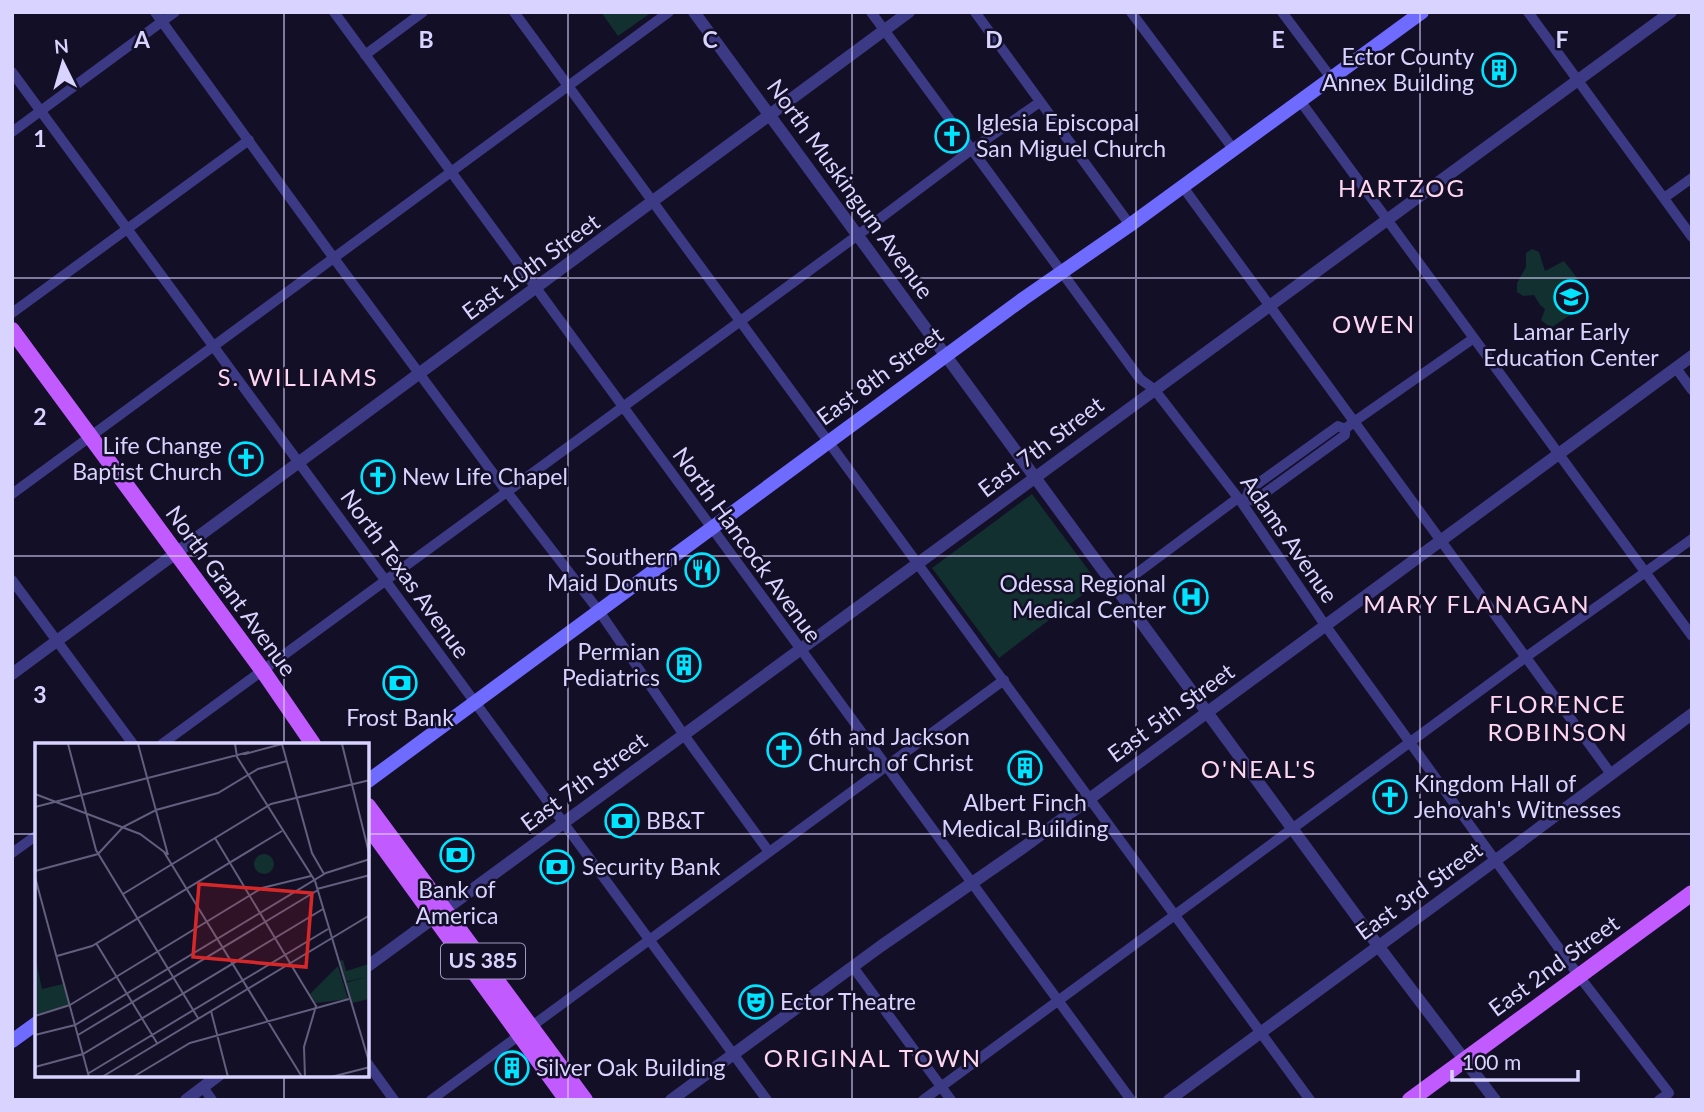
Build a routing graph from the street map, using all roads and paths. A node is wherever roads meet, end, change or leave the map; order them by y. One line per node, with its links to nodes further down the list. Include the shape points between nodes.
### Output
1 (155, 12): 16 (street)
2 (175, 12): 16 (street)
3 (334, 12): 18 (street, North Hancock Avenue)
4 (423, 12): 18 (street)
5 (514, 12): 22 (street)
6 (668, 12): 22 (street)
7 (694, 12): 26 (street, North Muskingum Avenue)
8 (871, 12): 17 (street, Adams Avenue)
9 (909, 12): 17 (street, East 10th Street)
10 (975, 12): 23 (street)
11 (1130, 12): 30 (street)
12 (1282, 12): 20 (street)
13 (1422, 12): 20 (main road, East 8th Street)
14 (1528, 12): 21 (street)
15 (1671, 12): 21 (street, East 7th Street)
16 (162, 22): 25 (street); 28 (street)
17 (884, 31): 26 (street, East 10th Street); 29 (street, Adams Avenue)
18 (365, 55): 31 (street, North Hancock Avenue)
19 (12, 72): 25 (street, North Texas Avenue)
20 (1332, 79): 24 (main road, East 8th Street)
21 (1578, 80): 34 (street); 36 (street, East 7th Street)
22 (568, 86): 31 (street); 35 (street)
23 (1040, 102): 29 (street); 37 (street)
24 (1301, 102): 30 (main road, East 8th Street); 36 (street)
25 (41, 111): 27 (street); 38 (street, North Texas Avenue)
26 (771, 116): 35 (street, East 10th Street); 39 (street, North Muskingum Avenue)
27 (12, 132)
28 (249, 140): 38 (street); 41 (street)
29 (971, 150): 39 (street); 42 (street, Adams Avenue)
30 (1234, 150): 33 (main road, East 8th Street)
31 (451, 172): 41 (street); 43 (street, North Hancock Avenue)
32 (1692, 178): 34 (street)
33 (1183, 187): 37 (main road, East 8th Street); 44 (street)
34 (1664, 198): 40 (street)
35 (654, 202): 43 (street, East 10th Street); 46 (street)
36 (1388, 220): 44 (street, East 7th Street); 48 (street)
37 (1130, 225): 42 (main road, East 8th Street)
38 (128, 229): 45 (street); 49 (street, North Texas Avenue)
39 (858, 235): 46 (street); 50 (street, North Muskingum Avenue)
40 (1692, 237)
41 (333, 257): 49 (street); 53 (street)
42 (1062, 271): 50 (main road, East 8th Street); 54 (street, Adams Avenue, via 1140,379)
43 (536, 289): 53 (street, East 10th Street); 56 (street, North Hancock Avenue)
44 (1270, 306): 54 (street, East 7th Street); 57 (street)
45 (12, 313)
46 (741, 321): 56 (street); 59 (street)
47 (12, 330): 58 (main road, North Grant Avenue)
48 (1474, 338): 57 (street); 60 (street)
49 (214, 346): 58 (street); 61 (street, North Texas Avenue)
50 (946, 356): 59 (main road, East 8th Street); 62 (street, North Muskingum Avenue)
51 (1692, 356): 52 (street, East 5th Street)
52 (1676, 368): 55 (street); 60 (street, East 5th Street)
53 (420, 374): 61 (street, East 10th Street); 63 (street)
54 (1154, 389): 62 (street, East 7th Street); 65 (street, Adams Avenue)
55 (1692, 390)
56 (623, 407): 63 (street); 66 (street, North Hancock Avenue)
57 (1355, 421): 65 (street, via 1345,429 1338,426 1249,490); 68 (street)
58 (91, 436): 64 (street); 69 (main road, North Grant Avenue)
59 (829, 442): 66 (main road, East 8th Street); 70 (street)
60 (1559, 454): 68 (street, East 5th Street); 71 (street)
61 (300, 463): 69 (street, East 10th Street); 73 (street, North Texas Avenue)
62 (1036, 477): 70 (street, East 7th Street); 74 (street, North Muskingum Avenue)
63 (507, 492): 73 (street); 75 (street)
64 (12, 494)
65 (1242, 500): 74 (street); 76 (street, Adams Avenue)
66 (710, 528): 75 (main road, East 8th Street); 79 (street, North Hancock Avenue)
67 (1692, 540): 71 (street)
68 (1441, 541): 76 (street, East 5th Street); 80 (street)
69 (176, 553): 78 (street, East 10th Street); 81 (main road, North Grant Avenue)
70 (918, 564): 79 (street, East 7th Street); 83 (street)
71 (1646, 573): 77 (street); 80 (street)
72 (12, 580): 78 (street)
73 (386, 581): 81 (street); 84 (street, North Texas Avenue)
74 (1117, 589): 85 (street, North Muskingum Avenue)
75 (599, 611): 84 (main road, East 8th Street); 87 (street)
76 (1325, 625): 85 (street, East 5th Street); 91 (street, Adams Avenue)
77 (1692, 636)
78 (58, 641): 82 (street, East 10th Street); 88 (street)
79 (800, 650): 87 (street, East 7th Street); 92 (street, North Hancock Avenue)
80 (1526, 657): 91 (street); 93 (street)
81 (263, 671): 89 (street); 90 (main road, North Grant Avenue)
82 (12, 674)
83 (1003, 680): 92 (street); 95 (street)
84 (476, 703): 94 (main road, East 8th Street); 97 (street, North Texas Avenue)
85 (1208, 712): 95 (street, East 5th Street); 99 (street, North Muskingum Avenue)
86 (1692, 713): 93 (street, East 3rd Street)
87 (684, 735): 97 (street, East 7th Street); 101 (street)
88 (132, 743)
89 (163, 743)
90 (312, 743)
91 (1410, 743): 99 (street); 103 (street, Adams Avenue)
92 (886, 766): 101 (street); 104 (street, North Hancock Avenue)
93 (1611, 774): 103 (street, East 3rd Street)
94 (369, 780)
95 (1089, 799): 104 (street, East 5th Street); 107 (street)
96 (369, 807): 106 (main road, US 385)
97 (564, 823): 106 (street, East 7th Street); 108 (street, North Texas Avenue)
98 (369, 827): 106 (main road, US 385)
99 (1293, 830): 107 (street); 109 (street, North Muskingum Avenue)
100 (35, 836): 102 (street)
101 (769, 852): 108 (street)
102 (12, 853)
103 (1496, 860): 109 (street, East 3rd Street); 112 (street, Adams Avenue)
104 (972, 884): 111 (street, East 5th Street); 113 (street, North Hancock Avenue)
105 (1692, 893): 112 (main road, East 2nd Street)
106 (439, 912): 110 (street, East 7th Street); 115 (main road, US 385)
107 (1175, 916): 113 (street); 116 (street)
108 (650, 939): 115 (street); 118 (street, North Texas Avenue)
109 (1379, 947): 116 (street, East 3rd Street); 119 (street, North Muskingum Avenue)
110 (369, 965)
111 (853, 967): 118 (street, East 5th Street); 123 (street)
112 (1579, 976): 119 (main road, East 2nd Street); 139 (street, Adams Avenue, via 1669,1093)
113 (1058, 1001): 123 (street); 134 (street, North Hancock Avenue)
114 (35, 1024): 117 (main road)
115 (524, 1029): 127 (street); 128 (main road, US 385); 129 (main road, US 385)
116 (1261, 1033): 135 (street, East 3rd Street); 136 (street)
117 (12, 1041)
118 (733, 1055): 130 (street, East 5th Street); 131 (street, North Texas Avenue)
119 (1465, 1059): 137 (main road, East 2nd Street); 138 (street, North Muskingum Avenue)
120 (369, 1064): 126 (street)
121 (216, 1077): 122 (street)
122 (203, 1087): 124 (street); 125 (street)
123 (941, 1087): 132 (street); 133 (street)
124 (186, 1100)
125 (212, 1100)
126 (394, 1100)
127 (431, 1100)
128 (567, 1100)
129 (585, 1100)
130 (671, 1100)
131 (766, 1100)
132 (923, 1100)
133 (951, 1100)
134 (1131, 1100)
135 (1170, 1100)
136 (1310, 1100)
137 (1410, 1100)
138 (1495, 1100)
139 (1659, 1100)

